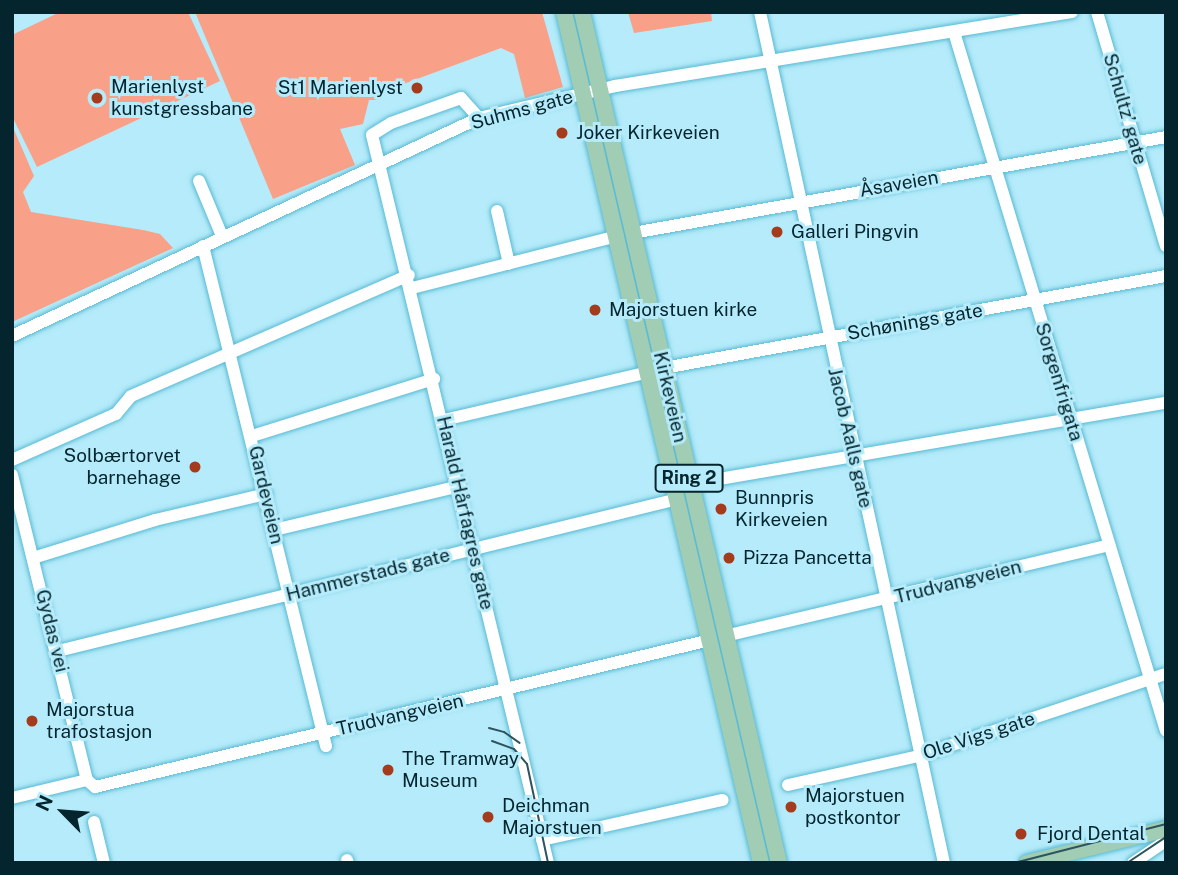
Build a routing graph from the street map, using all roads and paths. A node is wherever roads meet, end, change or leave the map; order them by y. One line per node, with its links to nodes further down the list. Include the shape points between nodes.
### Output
1 (564, 12): 9 (main road, Kirkeveien / Ring 2)
2 (582, 12): 8 (main road, Kirkeveien / Ring 2)
3 (760, 12): 7 (street, Jacob Aalls gate)
4 (1069, 12): 6 (street, Suhms gate)
5 (1097, 12): 12 (street, Schultz’ gate)
6 (954, 32): 7 (street, Suhms gate); 14 (street, Sorgenfrigata)
7 (768, 61): 8 (street, Suhms gate); 16 (street, Jacob Aalls gate)
8 (600, 89): 9 (street, Suhms gate); 18 (main road, Kirkeveien / Ring 2)
9 (583, 93): 10 (street, Suhms gate); 18 (main road, Kirkeveien / Ring 2)
10 (479, 118): 13 (street, Suhms gate); 13 (street, Harald Hårfagres gate, via 461,98 391,122 372,135)
11 (1166, 137): 12 (street, Åsaveien)
12 (1134, 143): 14 (street, Åsaveien); 21 (street, Schultz’ gate)
13 (382, 163): 19 (street, Suhms gate); 24 (street, Harald Hårfagres gate)
14 (994, 167): 16 (street, Åsaveien); 25 (street, Sorgenfrigata)
15 (199, 181): 19 (street)
16 (799, 202): 18 (street, Åsaveien); 27 (street, Jacob Aalls gate)
17 (497, 211): 22 (street)
18 (626, 235): 22 (street, Åsaveien); 29 (main road, Kirkeveien / Ring 2)
19 (222, 236): 20 (street, Suhms gate)
20 (203, 246): 26 (street, Suhms gate); 28 (street, Gardeveien)
21 (1166, 246)
22 (509, 264): 24 (street, Åsaveien)
23 (1166, 276): 25 (street, Schønings gate)
24 (411, 281): 28 (street, Åsaveien); 30 (street, Harald Hårfagres gate)
25 (1035, 300): 27 (street, Schønings gate); 32 (street, Sorgenfrigata)
26 (12, 336)
27 (827, 338): 29 (street, Schønings gate); 35 (street, Jacob Aalls gate)
28 (232, 351): 34 (street, Gardeveien); 36 (street, Åsaveien, via 131,396 116,414)
29 (656, 370): 33 (street, Schønings gate); 38 (main road, Kirkeveien / Ring 2); 41 (main road, Kirkeveien / Ring 2)
30 (434, 379): 33 (street, Harald Hårfagres gate); 34 (street)
31 (1166, 403): 32 (street)
32 (1070, 419): 35 (street); 43 (street, Sorgenfrigata)
33 (444, 420): 39 (street, Harald Hårfagres gate)
34 (252, 436): 40 (street, Gardeveien)
35 (855, 457): 38 (street); 47 (street, Jacob Aalls gate)
36 (12, 460)
37 (12, 475): 45 (street, Gydas vei)
38 (690, 484): 48 (main road, Kirkeveien / Ring 2)
39 (460, 486): 42 (street); 44 (street, Harald Hårfagres gate)
40 (266, 494): 42 (street, Gardeveien); 45 (street, via 155,520)
41 (678, 499): 44 (street, Hammerstads gate); 48 (main road, Kirkeveien / Ring 2)
42 (274, 530): 46 (street, Gardeveien)
43 (1109, 545): 47 (street, Trudvangveien); 51 (street, Sorgenfrigata)
44 (474, 549): 46 (street, Hammerstads gate); 52 (street, Harald Hårfagres gate)
45 (33, 558): 49 (street, Gydas vei)
46 (289, 594): 49 (street, Hammerstads gate); 54 (street, Gardeveien)
47 (885, 599): 48 (street, Trudvangveien); 55 (street, Jacob Aalls gate)
48 (718, 638): 52 (street, Trudvangveien); 66 (main road, Kirkeveien / Ring 2); 67 (main road, Kirkeveien / Ring 2)
49 (58, 651): 56 (street, Gydas vei)
50 (1166, 674): 51 (street, Ole Vigs gate)
51 (1150, 680): 53 (street, Sorgenfrigata); 55 (street, Ole Vigs gate)
52 (504, 690): 54 (street, Trudvangveien); 62 (street, Harald Hårfagres gate)
53 (1166, 731)
54 (324, 739): 56 (street, Trudvangveien, via 126,782)
55 (919, 756): 57 (street, Ole Vigs gate); 68 (street, Jacob Aalls gate)
56 (89, 783): 58 (street, Trudvangveien)
57 (788, 785)
58 (12, 798)
59 (723, 800): 62 (street)
60 (94, 822): 64 (street)
61 (1166, 829): 69 (main road)
62 (542, 840): 65 (street, Harald Hårfagres gate)
63 (1166, 841): 70 (street)
64 (104, 863)
65 (548, 863)
66 (761, 863)
67 (779, 863)
68 (944, 863)
69 (1027, 863)
70 (1133, 863)

